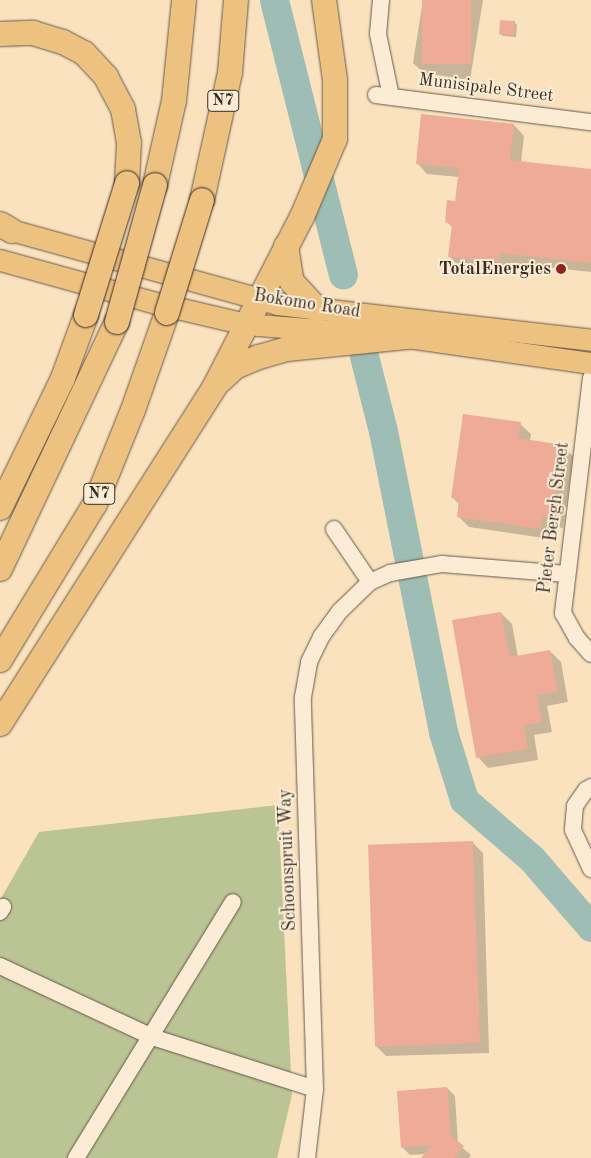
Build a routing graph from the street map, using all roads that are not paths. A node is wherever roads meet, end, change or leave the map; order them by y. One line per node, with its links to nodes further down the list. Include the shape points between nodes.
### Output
1 (184, 0): 20 (highway, bridge, via 174,101 155,185 117,322)
2 (236, 0): 24 (highway, N7, bridge, via 230,72 202,200 133,410 95,504)
3 (324, 0): 8 (highway, via 335,80 335,139)
4 (381, 0): 6 (street, Munisipale Street, via 378,34 384,96)
5 (0, 34): 18 (highway, bridge, via 33,32 84,53 106,77 123,109 129,142 127,183 86,315 63,378)
6 (591, 122)
7 (4, 227): 10 (main road, Bokomo Road)
8 (286, 246): 10 (highway); 11 (highway, via 292,282)
9 (0, 260): 12 (main road, Bokomo Road)
10 (258, 299): 11 (main road, Bokomo Road); 12 (highway)
11 (316, 309): 14 (main road, Bokomo Road)
12 (246, 324): 13 (main road, Bokomo Road); 17 (highway)
13 (408, 337): 15 (main road, Bokomo Road); 17 (highway, via 287,349 236,367)
14 (591, 340)
15 (591, 363)
16 (591, 378): 21 (street, Pieter Bergh Street)
17 (215, 386): 25 (highway)
18 (0, 508)
19 (334, 530): 22 (street)
20 (0, 570)
21 (567, 574): 22 (street, Schoonspruit Way, via 442,564 390,574); 23 (street, Pieter Bergh Street, via 563,613 577,638)
22 (370, 582): 31 (street, Schoonspruit Way, via 339,612 321,637 309,662 303,697)
23 (591, 654)
24 (0, 660)
25 (0, 724)
26 (591, 787): 27 (street, via 575,806 573,830)
27 (591, 869)
28 (233, 902): 30 (street)
29 (0, 966): 30 (street)
30 (152, 1037): 31 (street); 32 (street)
31 (316, 1089): 33 (street, Schoonspruit Way)
32 (76, 1158)
33 (307, 1158)

